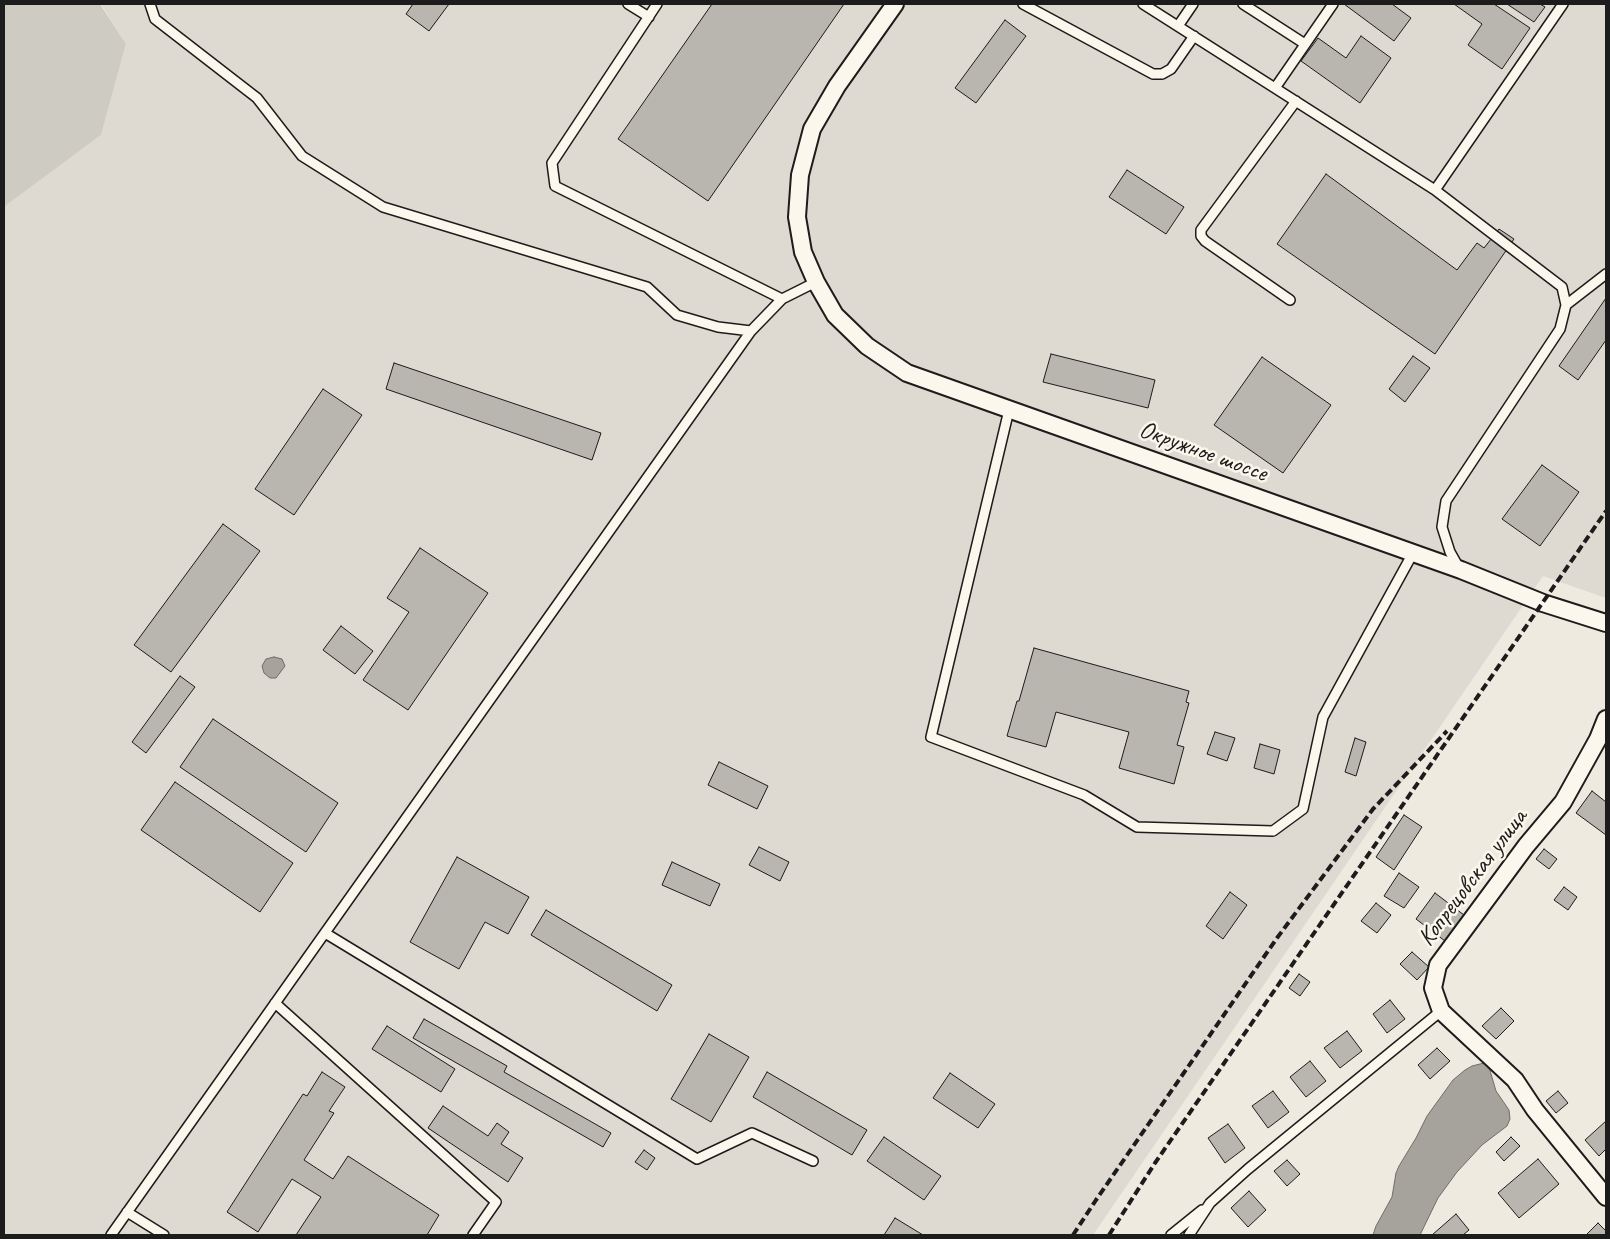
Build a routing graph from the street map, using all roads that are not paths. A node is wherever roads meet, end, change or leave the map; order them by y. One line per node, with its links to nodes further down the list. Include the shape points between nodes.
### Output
1 (150, 4): 23 (lane, via 155,19 257,98 302,156 382,206 647,287 677,314 718,327)
2 (628, 4): 11 (lane)
3 (657, 4): 11 (lane)
4 (895, 4): 19 (street, Окружное шоссе, via 837,86 812,129 800,175 797,217 803,252)
5 (1023, 4): 13 (lane, via 1153,74 1171,69)
6 (1144, 4): 12 (lane)
7 (1193, 4): 12 (lane)
8 (1243, 4): 14 (lane)
9 (1333, 4): 14 (lane)
10 (1563, 4): 17 (lane)
11 (649, 16): 20 (lane, via 552,163 555,186)
12 (1178, 26): 13 (lane)
13 (1194, 36): 15 (lane)
14 (1305, 44): 15 (lane)
15 (1275, 88): 16 (lane)
16 (1296, 101): 17 (lane); 21 (lane, via 1201,230 1205,241)
17 (1435, 190): 22 (lane, via 1562,287)
18 (1606, 274): 22 (lane)
19 (816, 282): 20 (lane); 24 (street, Окружное шоссе, via 835,315 867,346 906,373)
20 (782, 299): 23 (lane)
21 (1290, 300)
22 (1566, 305): 26 (lane, via 1560,329 1446,501 1442,527 1450,552)
23 (751, 331): 29 (lane)
24 (1009, 410): 25 (street, Окружное шоссе); 25 (lane, via 931,737 1084,795 1137,826 1273,831 1303,809 1323,717)
25 (1413, 553): 26 (street, Окружное шоссе)
26 (1461, 570): 27 (street, Окружное шоссе)
27 (1606, 623)
28 (1606, 719): 31 (street, Копрецовская улица, via 1563,802 1526,846 1438,965 1433,988)
29 (325, 933): 30 (lane); 32 (lane, via 697,1159 752,1133)
30 (275, 1003): 35 (lane); 38 (lane, via 496,1202)
31 (1441, 1011): 33 (street, Копрецовская улица, via 1514,1080); 34 (lane)
32 (813, 1162)
33 (1606, 1197)
34 (1210, 1203): 39 (lane); 40 (lane)
35 (127, 1212): 36 (lane); 37 (lane)
36 (111, 1235)
37 (164, 1235)
38 (473, 1235)
39 (1172, 1235)
40 (1189, 1235)

